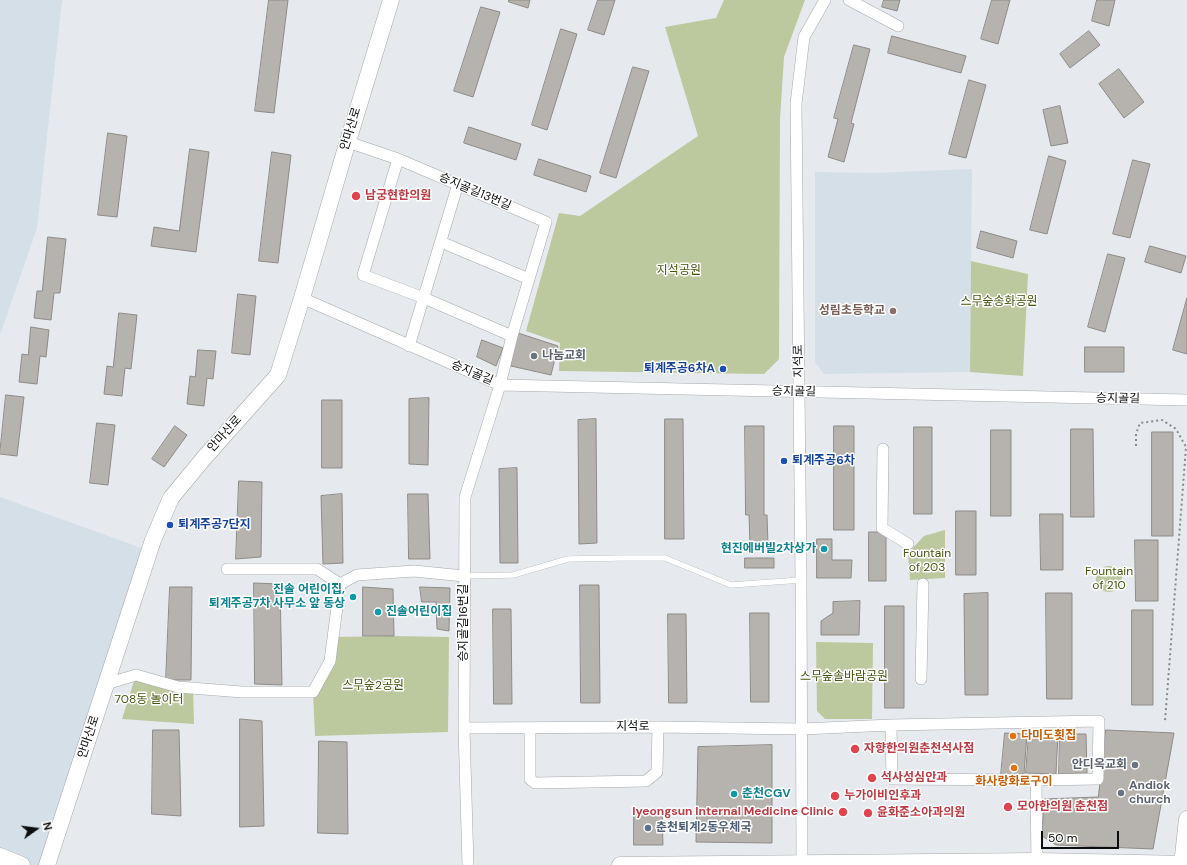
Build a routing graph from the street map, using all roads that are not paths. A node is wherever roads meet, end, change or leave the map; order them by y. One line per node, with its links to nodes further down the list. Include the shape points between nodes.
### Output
1 (391, 0): 5 (street, 안마산로)
2 (825, 0): 15 (street, 지석로, via 804,37 796,104)
3 (849, 0): 4 (street)
4 (898, 26)
5 (348, 142): 6 (street, 승지골길13번길); 10 (street, 안마산로)
6 (398, 159): 7 (street, 승지골길13번길); 11 (street, via 363,275)
7 (458, 184): 8 (street); 9 (street, 승지골길13번길, via 546,222)
8 (441, 242): 9 (street); 11 (street)
9 (529, 279): 12 (street, 승지골길13번길)
10 (302, 298): 13 (street, 승지골길); 25 (street, 안마산로, via 278,375 171,498 153,540)
11 (424, 298): 12 (street); 13 (street)
12 (512, 336): 14 (street, 승지골길13번길)
13 (409, 346): 14 (street, 승지골길)
14 (500, 385): 15 (street, 승지골길); 20 (street, 승지골길16번길, via 465,497)
15 (799, 393): 16 (street, 승지골길); 21 (street, 지석로)
16 (1187, 400)
17 (883, 448): 18 (street, via 882,528)
18 (908, 544)
19 (227, 570): 22 (street, via 317,569)
20 (464, 576): 21 (lane, via 513,574 568,559 665,558 731,585); 22 (street, via 414,572 357,574); 28 (street, 승지골길16번길)
21 (801, 580): 30 (street, 지석로)
22 (340, 584): 25 (street, via 330,661 313,692 242,692 178,687 136,675)
23 (923, 584): 24 (street)
24 (921, 679)
25 (106, 684): 37 (street, 안마산로)
26 (890, 725): 30 (street); 31 (street, via 892,779); 31 (street, via 1099,721 1098,779)
27 (658, 727): 29 (street, 지석로); 29 (street, via 657,772 646,781 535,784 530,779); 30 (street, 지석로)
28 (464, 728): 29 (street, 지석로); 38 (street, 승지골길16번길)
29 (530, 728)
30 (802, 729): 35 (street, 지석로)
31 (1036, 780): 34 (street)
32 (1187, 820): 40 (street)
33 (0, 856): 36 (street)
34 (1037, 863): 35 (street); 40 (street)
35 (802, 864): 39 (street)
36 (22, 865)
37 (47, 865)
38 (468, 865)
39 (620, 865)
40 (1184, 865)

